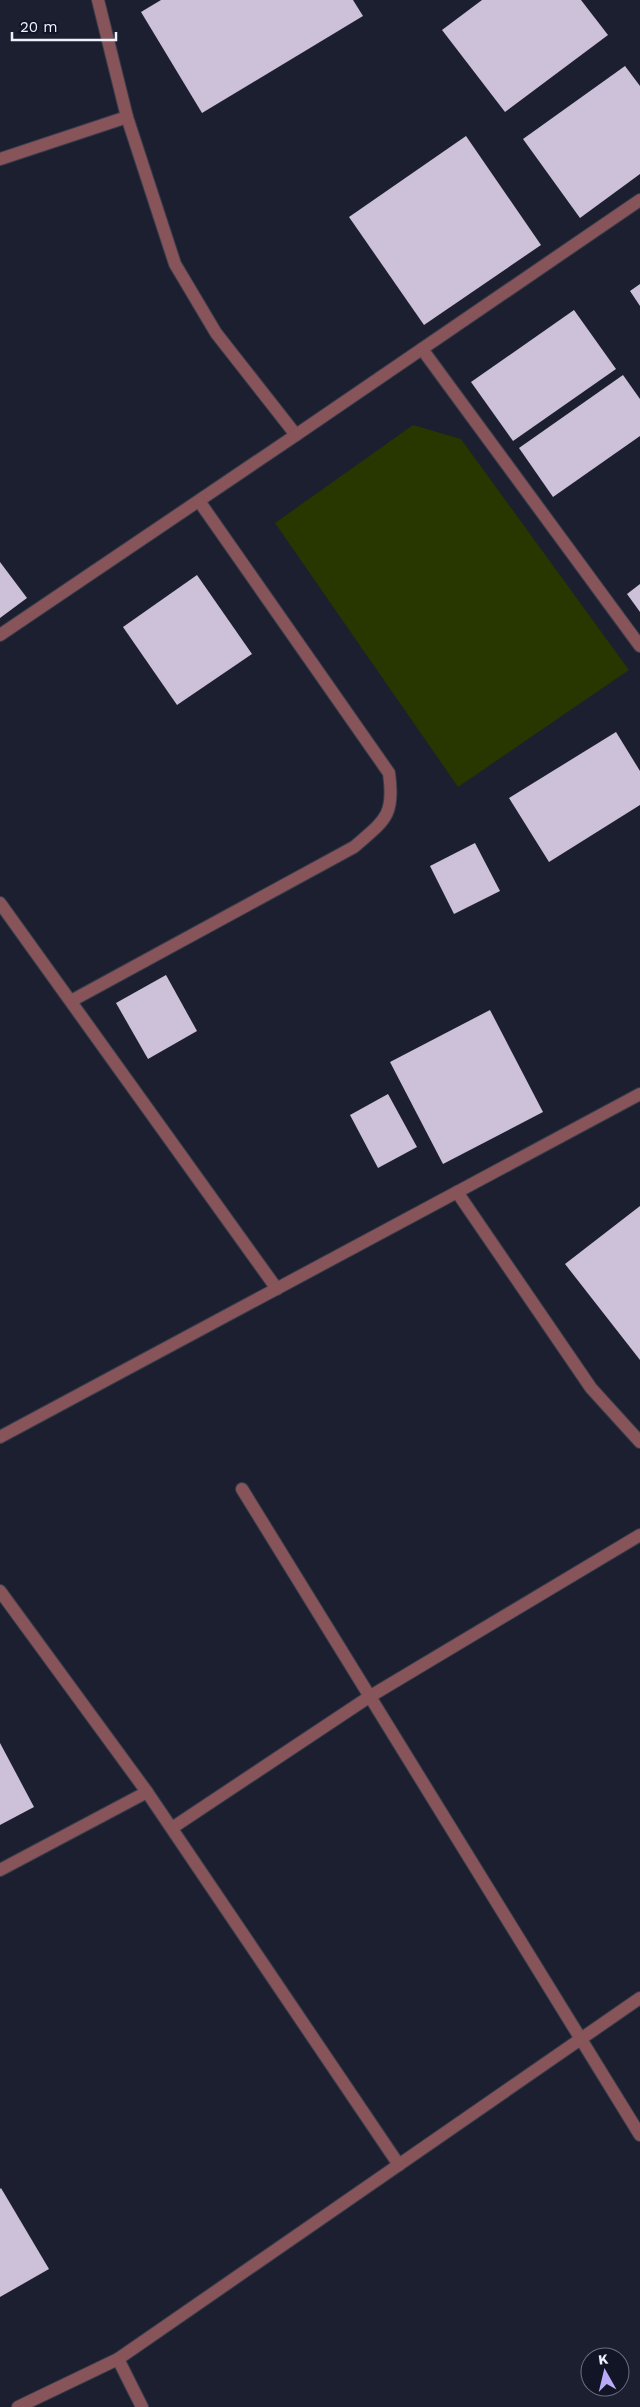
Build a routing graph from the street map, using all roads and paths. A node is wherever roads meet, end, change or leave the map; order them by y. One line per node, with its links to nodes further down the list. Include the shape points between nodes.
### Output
1 (98, 0): 2 (street)
2 (127, 117): 3 (street); 6 (street, via 175,264 216,333)
3 (0, 159)
4 (640, 200): 5 (street)
5 (422, 349): 6 (street); 9 (street)
6 (296, 435): 7 (street)
7 (199, 501): 8 (street); 11 (street, via 390,773 392,795 384,821 354,847)
8 (0, 635)
9 (640, 646)
10 (0, 902): 11 (street)
11 (71, 1001): 14 (street)
12 (640, 1094): 13 (street)
13 (458, 1192): 14 (street); 16 (street, via 591,1388)
14 (277, 1288): 15 (street)
15 (0, 1437)
16 (640, 1442)
17 (242, 1489): 20 (street)
18 (640, 1534): 20 (street)
19 (0, 1591): 21 (street)
20 (369, 1697): 22 (street); 25 (street)
21 (147, 1792): 22 (street); 23 (street)
22 (172, 1828): 27 (street)
23 (0, 1870)
24 (640, 1998): 25 (street)
25 (580, 2040): 26 (street); 27 (street)
26 (640, 2135)
27 (399, 2164): 28 (street)
28 (118, 2359): 29 (street); 30 (street)
29 (18, 2407)
30 (142, 2407)

